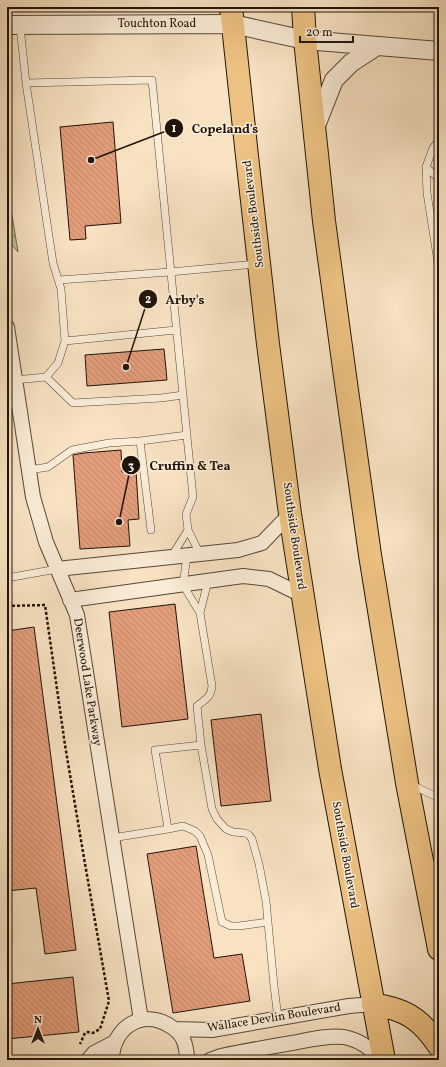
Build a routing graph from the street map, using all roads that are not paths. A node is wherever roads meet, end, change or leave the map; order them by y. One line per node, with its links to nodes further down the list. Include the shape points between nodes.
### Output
1 (303, 7): 4 (highway)
2 (232, 15): 3 (street, Touchton Road); 4 (street, Touchton Road); 12 (highway, Southside Boulevard)
3 (13, 25): 7 (lane)
4 (305, 40): 5 (street, Touchton Road); 8 (highway)
5 (377, 46): 6 (street, Touchton Road); 8 (street, via 351,63 334,80)
6 (439, 51)
7 (26, 83): 14 (lane, via 152,80); 15 (lane, via 54,263)
8 (315, 128): 38 (highway, via 324,221 344,368)
9 (439, 140): 10 (lane)
10 (426, 167): 11 (lane); 13 (lane, via 427,193)
11 (439, 179)
12 (259, 264): 14 (lane); 25 (highway, Southside Boulevard)
13 (439, 269)
14 (170, 272): 15 (lane); 17 (lane)
15 (59, 280): 18 (lane)
16 (7, 327): 20 (street, Deerwood Lake Parkway)
17 (176, 330): 18 (lane); 21 (lane)
18 (65, 341): 19 (lane, via 58,363)
19 (46, 377): 20 (lane); 21 (lane, via 73,403)
20 (15, 380): 24 (street, Deerwood Lake Parkway)
21 (183, 395): 22 (lane)
22 (187, 436): 23 (lane); 27 (lane, via 193,497 186,514)
23 (140, 441): 24 (lane, via 109,443 72,450 48,467); 26 (lane)
24 (29, 470): 30 (street, Deerwood Lake Parkway, via 33,497)
25 (290, 514): 28 (street, via 262,543 238,550); 34 (highway, Southside Boulevard)
26 (151, 530)
27 (188, 530): 28 (lane); 29 (lane)
28 (194, 555): 29 (street); 33 (lane)
29 (171, 557): 30 (street)
30 (57, 569): 31 (lane); 35 (street, Deerwood Lake Parkway)
31 (7, 578)
32 (208, 581): 33 (street); 34 (street, via 243,576 269,579); 36 (lane)
33 (183, 585): 35 (street); 36 (lane)
34 (302, 595): 46 (highway, Southside Boulevard, via 330,769)
35 (70, 600): 41 (street, Deerwood Lake Parkway, via 76,615)
36 (200, 614): 37 (lane, via 212,686 212,693 197,706)
37 (201, 745): 40 (lane, via 156,750); 44 (lane, via 212,809 217,819 226,829 244,833 252,839 259,864)
38 (407, 783): 39 (lane); 43 (highway)
39 (439, 798)
40 (168, 829): 41 (lane); 44 (lane, via 183,826 200,836 208,855 222,922 239,926)
41 (112, 838): 48 (street, Deerwood Lake Parkway)
42 (439, 860): 43 (lane)
43 (426, 879): 45 (highway)
44 (268, 922): 47 (lane)
45 (439, 949)
46 (373, 1004): 47 (street, Wallace Devlin Boulevard); 51 (highway, via 414,1017); 57 (highway, Southside Boulevard)
47 (278, 1018): 49 (street, Wallace Devlin Boulevard, via 212,1030)
48 (141, 1020): 49 (street, via 165,1022); 50 (street, via 130,1024)
49 (175, 1029): 54 (street, via 182,1037)
50 (115, 1042): 52 (street, via 94,1053); 53 (street)
51 (439, 1046)
52 (88, 1060)
53 (112, 1060)
54 (187, 1060)
55 (210, 1060): 56 (street, via 332,1037 344,1037 365,1045)
56 (380, 1060)
57 (384, 1060)

